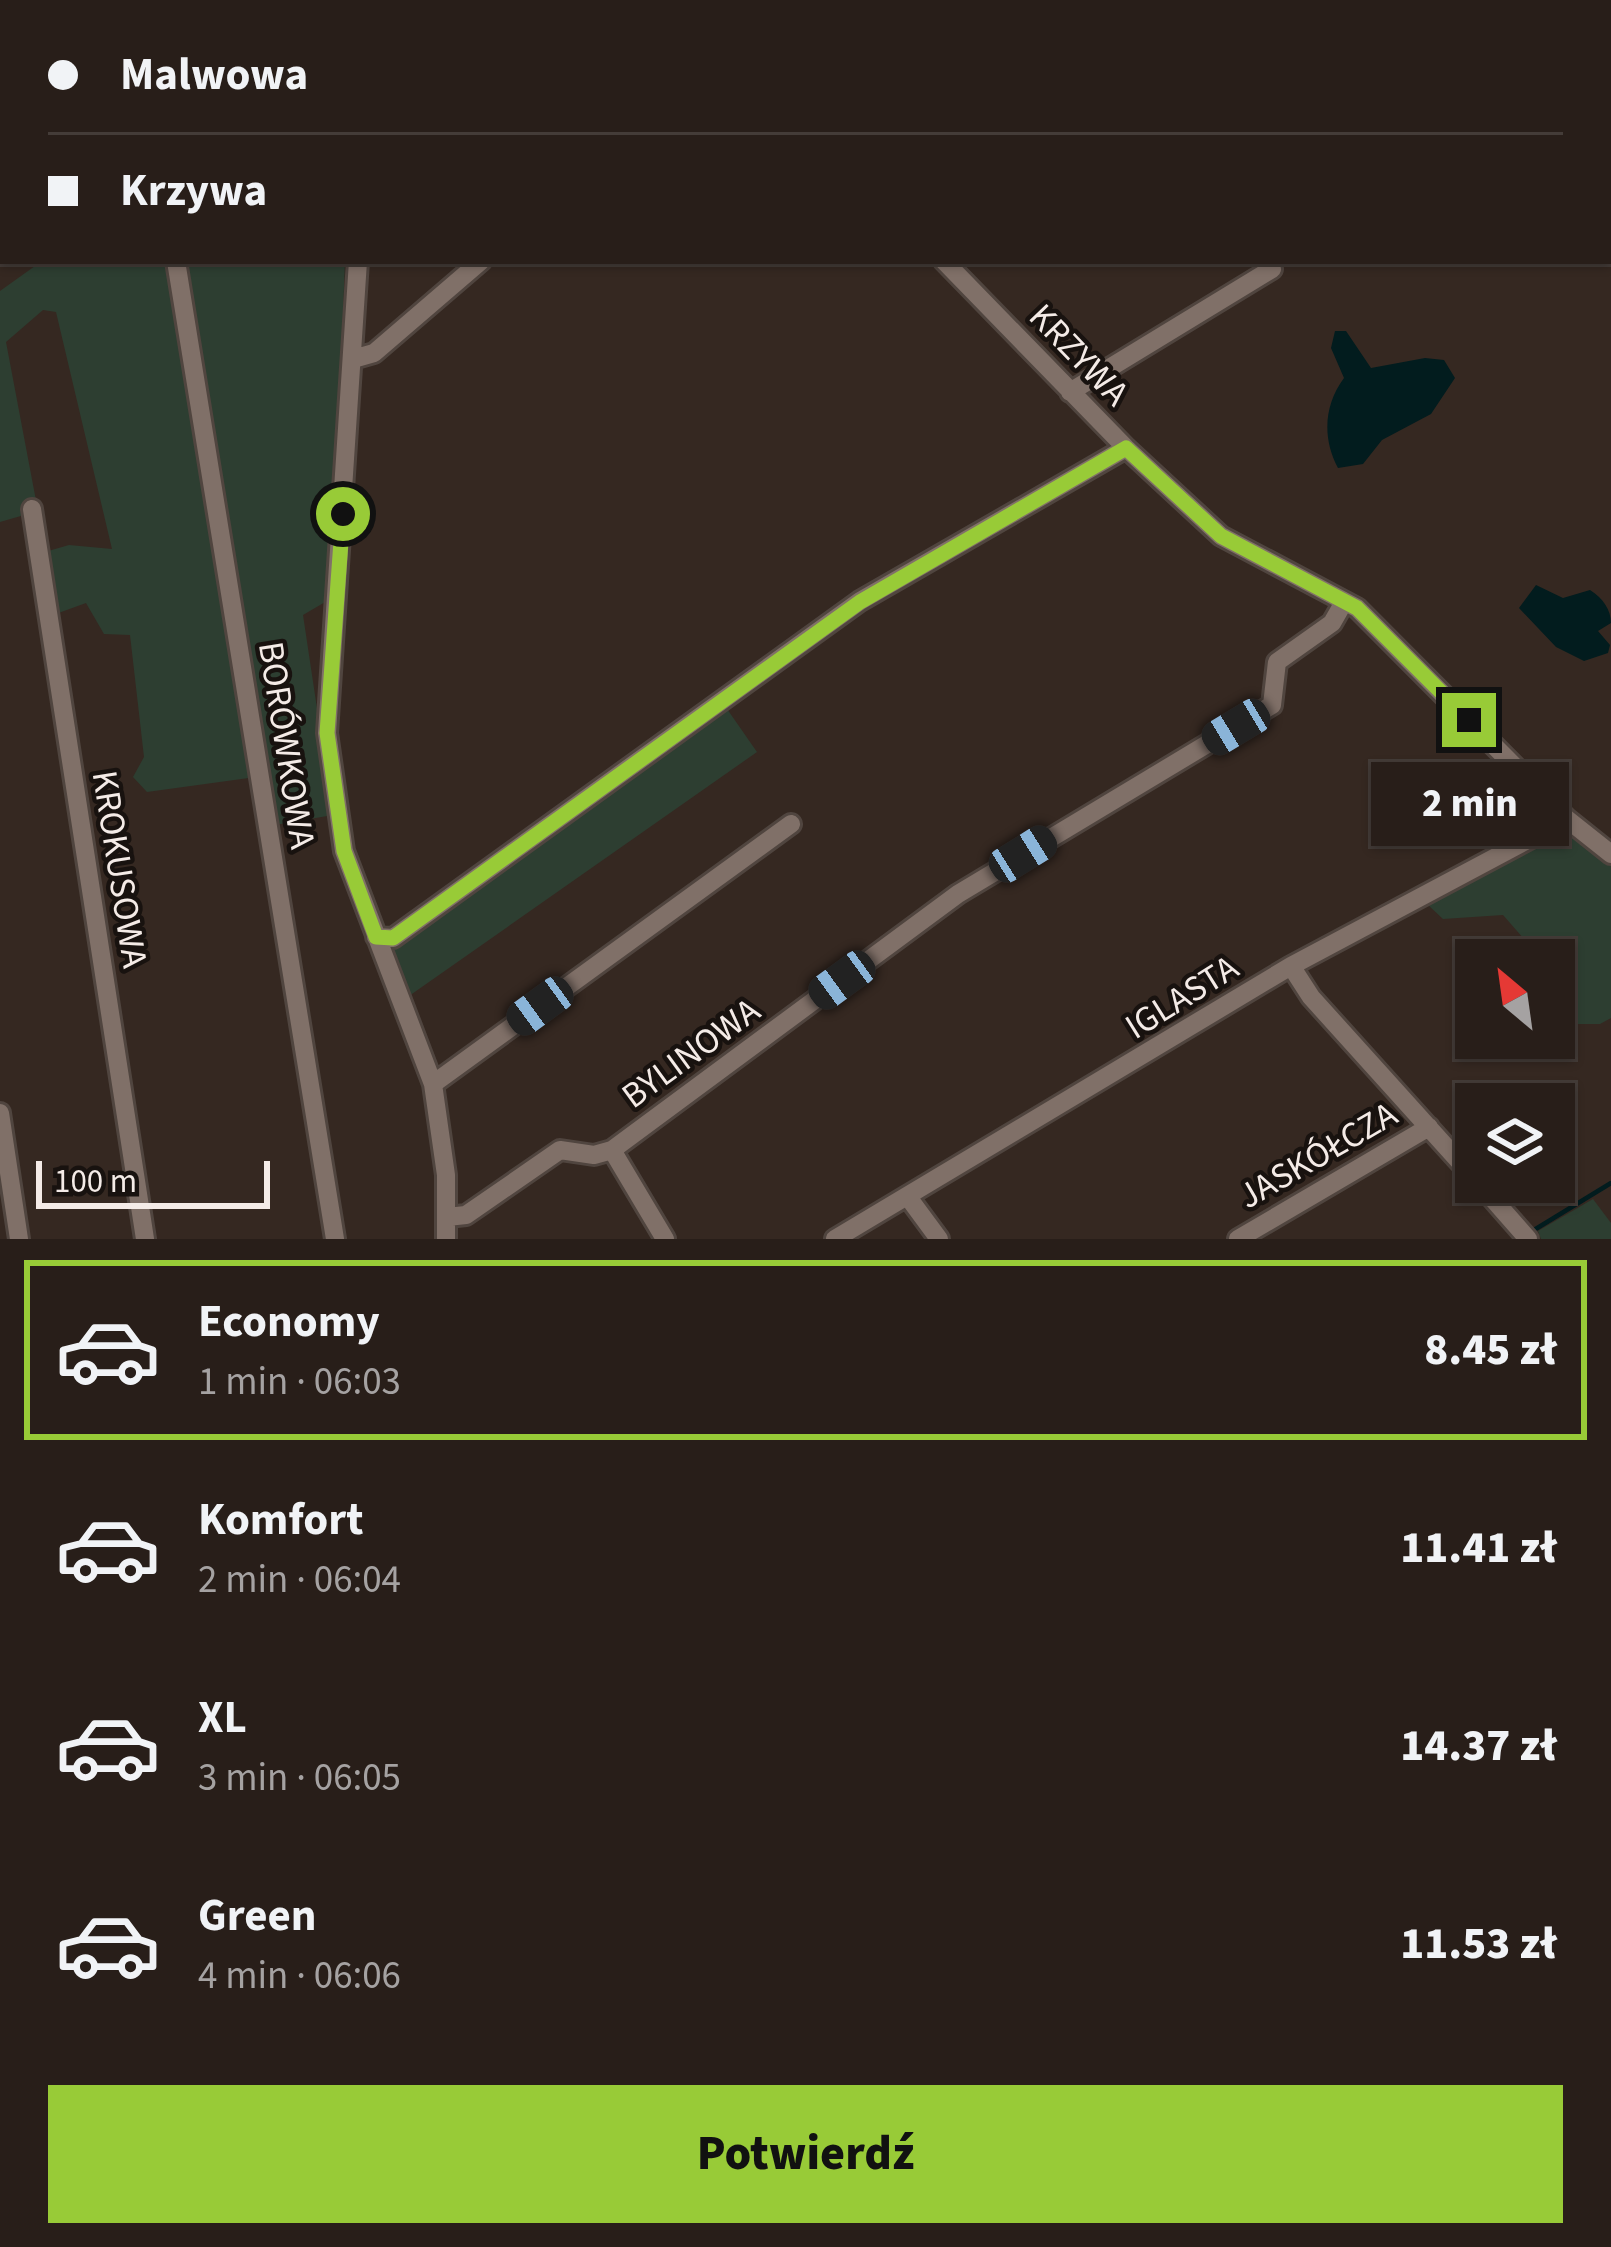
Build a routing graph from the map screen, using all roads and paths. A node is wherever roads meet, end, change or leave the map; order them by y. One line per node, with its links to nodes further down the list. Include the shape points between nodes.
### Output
1 (176, 264): 26 (street, BORÓWKOWA)
2 (358, 264): 6 (street)
3 (478, 264): 6 (street, via 374,353)
4 (947, 264): 7 (street, KRZYWA)
5 (1272, 269): 7 (street)
6 (352, 359): 14 (street, via 327,733 344,851)
7 (1070, 392): 8 (street, KRZYWA)
8 (1126, 448): 10 (street, KRZYWA, via 1221,536); 14 (street, via 860,602 393,938)
9 (32, 509): 25 (street, KROKUSOWA)
10 (1344, 602): 11 (street, KRZYWA); 19 (street, BYLINOWA, via 1332,623 1277,662 1271,705 958,894)
11 (1567, 819): 13 (street, KRZYWA); 15 (street, IGLASTA)
12 (790, 824): 16 (street)
13 (1611, 854)
14 (376, 937): 16 (street)
15 (1291, 966): 18 (street, JASKÓŁCZA); 21 (street, IGLASTA)
16 (433, 1084): 23 (street)
17 (0, 1112): 24 (street)
18 (1429, 1127): 20 (street, JASKÓŁCZA); 31 (street, JASKÓŁCZA)
19 (612, 1150): 23 (street, BYLINOWA, via 560,1150 466,1215); 28 (street)
20 (1455, 1156)
21 (908, 1197): 29 (street, IGLASTA); 30 (street)
22 (1496, 1203): 32 (street, JASKÓŁCZA)
23 (447, 1217): 27 (street)
24 (19, 1239)
25 (145, 1239)
26 (335, 1239)
27 (446, 1239)
28 (665, 1239)
29 (835, 1239)
30 (939, 1239)
31 (1238, 1239)
32 (1528, 1239)

